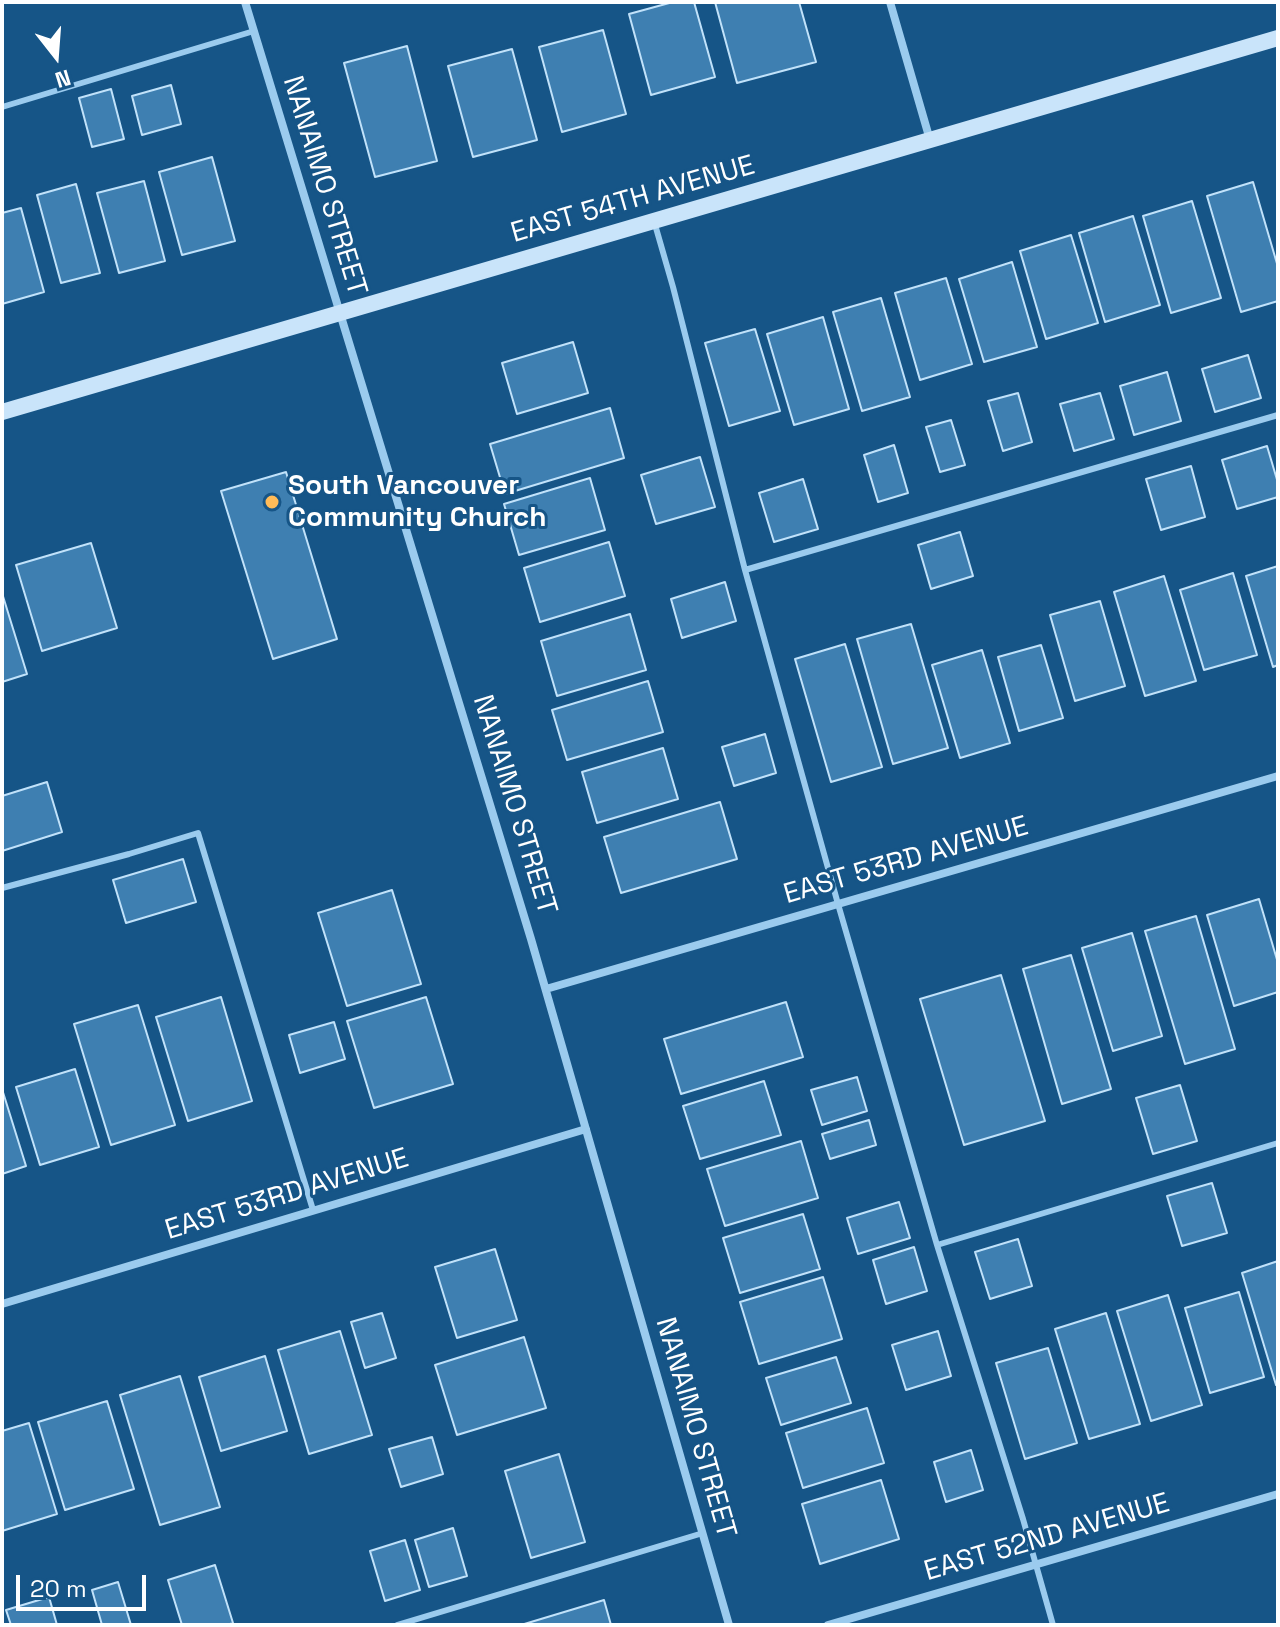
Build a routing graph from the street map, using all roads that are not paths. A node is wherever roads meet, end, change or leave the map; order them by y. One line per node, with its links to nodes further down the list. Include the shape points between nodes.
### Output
1 (245, 2): 3 (street, NANAIMO STREET)
2 (890, 2): 6 (street)
3 (254, 31): 5 (lane); 8 (street, NANAIMO STREET)
4 (1278, 38): 6 (street, EAST 54TH AVENUE)
5 (2, 107)
6 (930, 140): 7 (street, EAST 54TH AVENUE)
7 (654, 221): 8 (street, EAST 54TH AVENUE); 11 (lane)
8 (340, 312): 9 (street, EAST 54TH AVENUE); 15 (street, NANAIMO STREET)
9 (2, 412)
10 (1278, 415): 11 (lane)
11 (745, 570): 14 (lane)
12 (1278, 776): 14 (street, EAST 53RD AVENUE)
13 (2, 888): 18 (lane, via 198,833)
14 (838, 904): 15 (street, EAST 53RD AVENUE); 19 (lane)
15 (546, 989): 16 (street, NANAIMO STREET)
16 (586, 1129): 18 (street, EAST 53RD AVENUE); 22 (street, NANAIMO STREET)
17 (1278, 1143): 19 (lane)
18 (313, 1210): 20 (street, EAST 53RD AVENUE)
19 (937, 1245): 23 (lane)
20 (2, 1304)
21 (1278, 1494): 23 (street, EAST 52ND AVENUE)
22 (703, 1533): 24 (lane); 25 (street, NANAIMO STREET)
23 (1037, 1564): 26 (street, EAST 52ND AVENUE); 27 (lane)
24 (397, 1625)
25 (729, 1625)
26 (828, 1625)
27 (1053, 1625)

